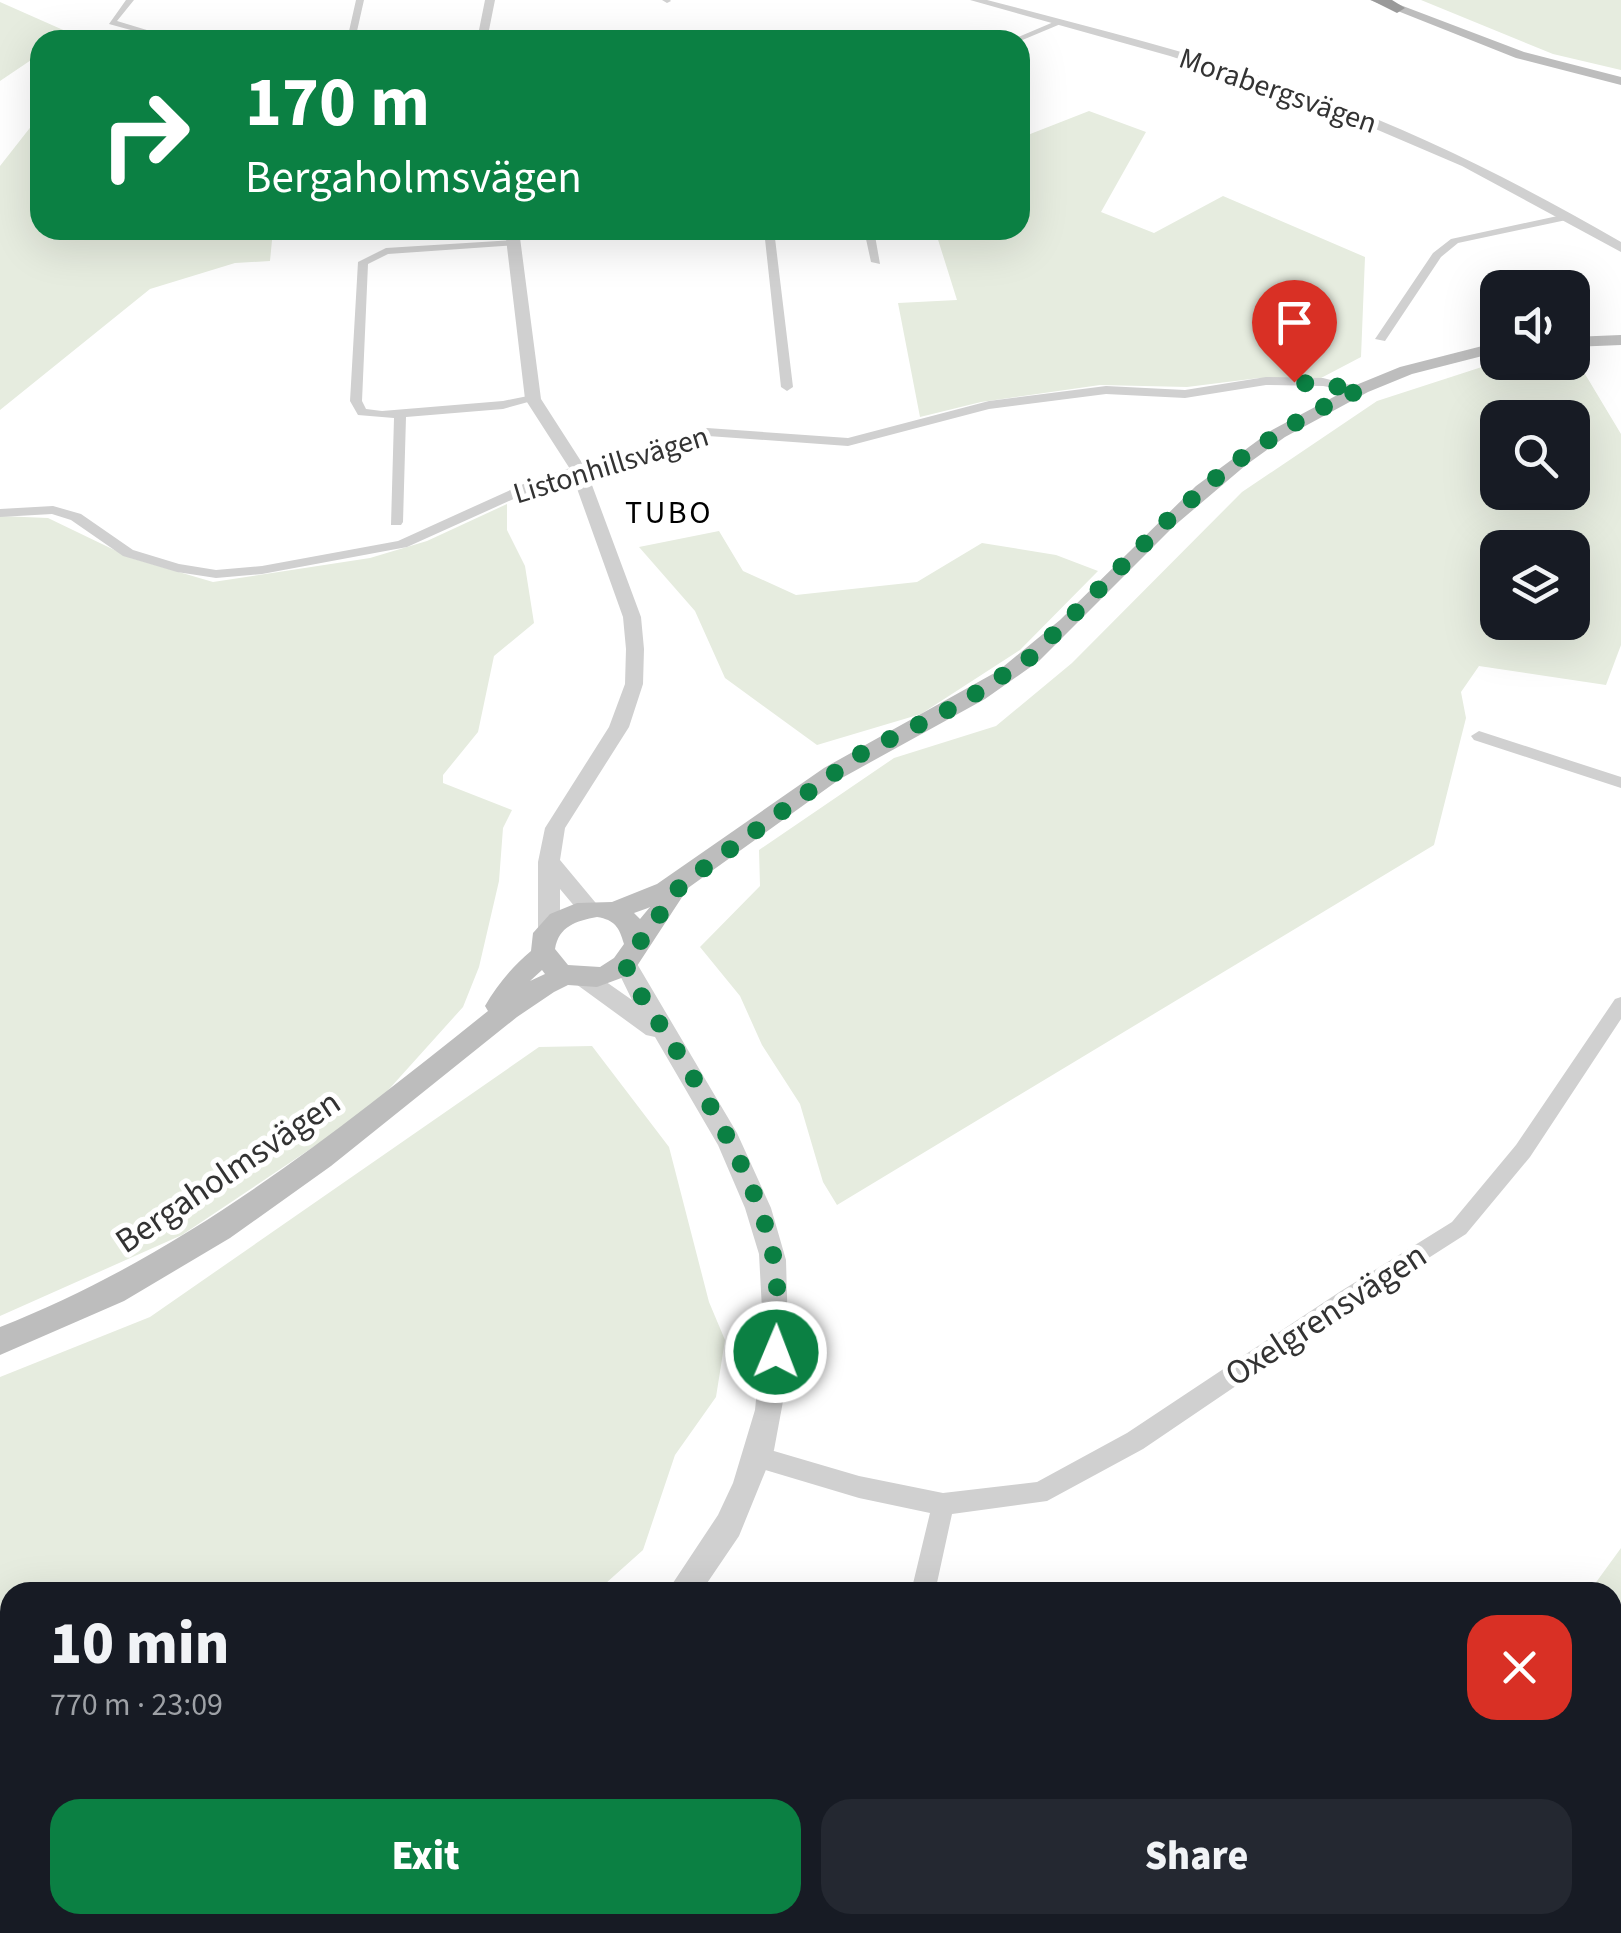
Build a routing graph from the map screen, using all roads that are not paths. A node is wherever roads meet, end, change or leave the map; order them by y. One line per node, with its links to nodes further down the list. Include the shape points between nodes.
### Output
1 (130, 0): 8 (street, via 111,20)
2 (360, 0): 9 (street)
3 (490, 0): 10 (street)
4 (1378, 0): 6 (highway)
5 (983, 1): 7 (street, Morabergsvägen)
6 (1397, 4): 12 (main road, via 1520,56)
7 (1059, 23): 11 (street); 13 (street, Morabergsvägen, via 1356,114 1490,173)
8 (144, 30)
9 (353, 30)
10 (484, 30)
11 (1030, 34)
12 (1621, 78)
13 (1568, 217): 18 (street, Morabergsvägen); 20 (street, via 1455,241 1437,255)
14 (480, 240): 27 (street, via 386,252 363,262 356,400 362,412)
15 (513, 240): 26 (street)
16 (770, 240): 24 (street)
17 (871, 240): 19 (street)
18 (1621, 248)
19 (876, 262)
20 (1381, 340)
21 (1621, 340): 22 (main road)
22 (1590, 341)
23 (1480, 350): 25 (main road)
24 (788, 387)
25 (1361, 389): 28 (street, Listonhillsvägen, via 1266,381 1185,394 1106,390 989,405 848,442 706,432 644,456); 34 (main road, via 1232,464 1032,656 960,704 862,753)
26 (533, 398): 27 (street); 28 (street)
27 (400, 414): 30 (street)
28 (578, 470): 29 (street, Listonhillsvägen, via 402,544 216,574 128,553 76,517 53,510); 33 (street, via 632,616 634,684 620,727 555,828)
29 (0, 513)
30 (396, 522)
31 (1479, 736): 32 (street)
32 (1621, 783)
33 (548, 862): 35 (street); 36 (street)
34 (681, 885): 35 (main road, via 646,902); 37 (main road)
35 (600, 910): 36 (main road, via 569,913); 37 (main road, via 631,924)
36 (549, 928): 38 (main road)
37 (630, 953): 39 (main road, Bergaholmsvägen, via 602,976); 42 (street, via 632,981)
38 (544, 955): 39 (main road); 41 (main road, Bergaholmsvägen)
39 (575, 976): 41 (main road, Bergaholmsvägen, via 540,985); 42 (street)
40 (1621, 1004): 45 (street, Oxelgrensvägen, via 1523,1151 1459,1228 1136,1441 1039,1493)
41 (478, 1032): 43 (main road, Bergaholmsvägen, via 424,1080 174,1261)
42 (669, 1039): 44 (street, via 745,1176 771,1246 779,1324 770,1410)
43 (0, 1342)
44 (757, 1457): 45 (street, Oxelgrensvägen); 46 (street, via 750,1482)
45 (942, 1504): 47 (street)
46 (691, 1582)
47 (925, 1582)

